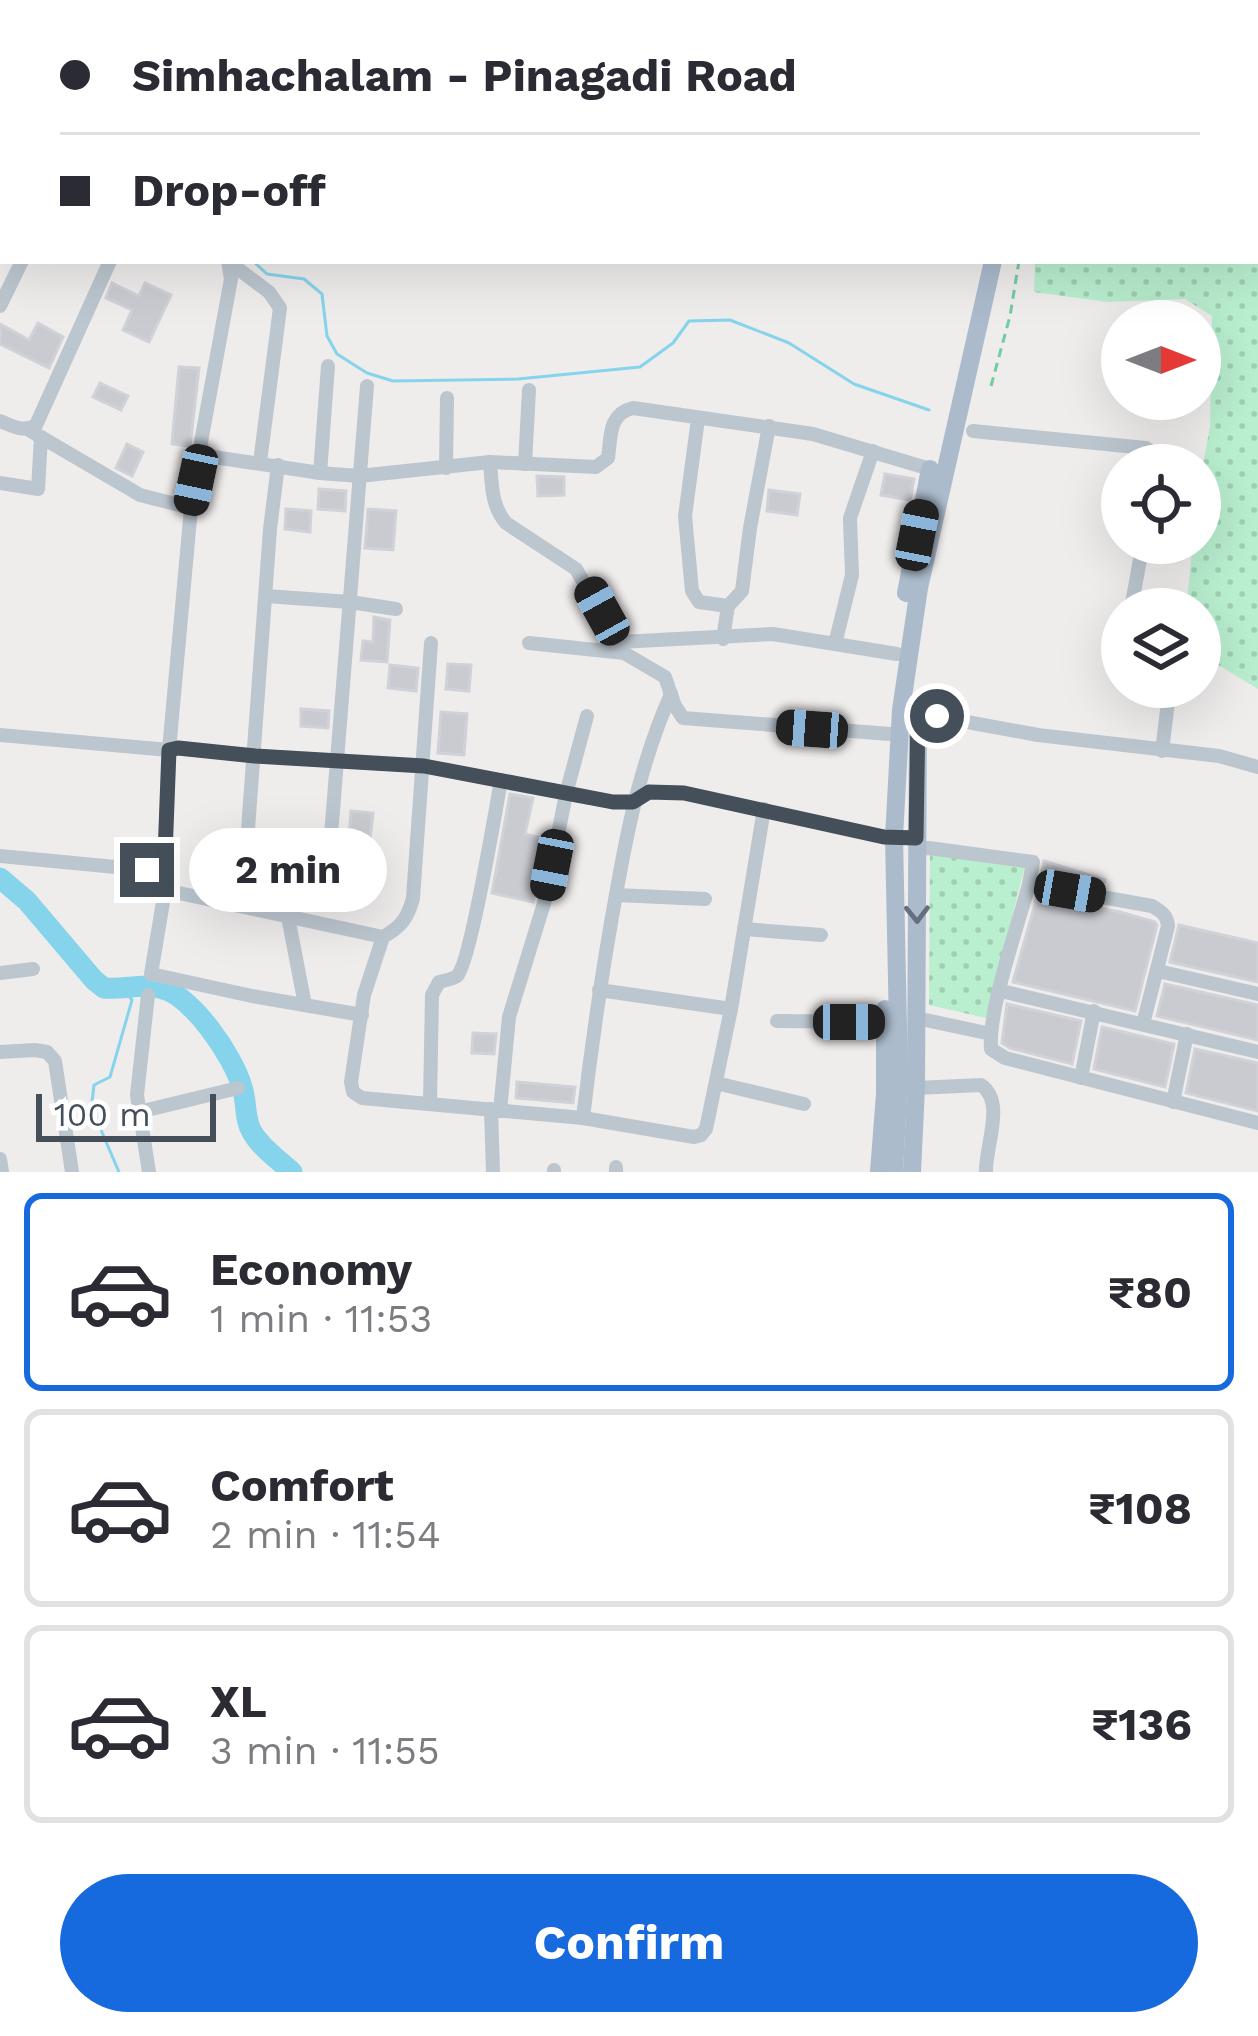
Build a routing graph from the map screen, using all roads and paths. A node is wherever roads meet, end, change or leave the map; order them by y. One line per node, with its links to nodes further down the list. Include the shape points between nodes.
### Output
1 (21, 264): 7 (street)
2 (109, 264): 17 (street)
3 (229, 264): 20 (street)
4 (232, 264): 21 (street, via 280,308)
5 (992, 264): 57 (main road, via 919,587)
6 (1019, 264): 10 (path)
7 (0, 306)
8 (328, 366): 27 (street)
9 (367, 386): 28 (street)
10 (991, 386)
11 (529, 390): 23 (street)
12 (447, 398): 25 (street)
13 (698, 419): 15 (street); 23 (street, via 633,408 613,420 603,464); 33 (street, via 685,500 692,596)
14 (0, 421): 17 (street)
15 (770, 426): 19 (street); 33 (street, via 742,591)
16 (973, 431): 18 (street)
17 (35, 433): 29 (street, via 38,490); 30 (street, via 140,495)
18 (1105, 444)
19 (873, 451): 26 (street); 38 (street, via 850,518 852,575)
20 (202, 452): 21 (street); 30 (street)
21 (260, 462): 24 (street)
22 (490, 462): 23 (street); 25 (street); 39 (street, via 499,515 576,569)
23 (525, 464)
24 (278, 465): 27 (street); 31 (street)
25 (446, 468): 28 (street)
26 (930, 469): 40 (main road)
27 (320, 473): 28 (street)
28 (359, 476): 32 (street)
29 (0, 483)
30 (191, 508): 47 (street)
31 (266, 596): 32 (street); 49 (street)
32 (350, 602): 34 (street); 50 (street)
33 (728, 606): 35 (street)
34 (396, 609)
35 (723, 639): 38 (street, via 773,634); 39 (street)
36 (529, 643): 39 (street)
37 (431, 644): 51 (street)
38 (836, 644): 40 (street)
39 (621, 648): 41 (street, via 664,677)
40 (897, 654): 45 (main road)
41 (671, 694): 45 (street, via 688,719); 55 (street)
42 (1167, 708): 48 (street)
43 (918, 713): 48 (street); 58 (main road)
44 (587, 716): 54 (street)
45 (890, 734): 57 (main road)
46 (0, 735): 47 (street)
47 (169, 750): 49 (street); 61 (street)
48 (1162, 751): 52 (street)
49 (255, 756): 50 (street); 60 (street)
50 (338, 761): 51 (street); 63 (street)
51 (424, 766): 53 (street); 70 (street, via 410,913)
52 (1258, 767)
53 (501, 780): 54 (street); 94 (street, via 463,966 433,995)
54 (566, 794): 55 (street); 97 (street, via 509,1017)
55 (633, 802): 56 (street, via 664,790); 65 (street)
56 (764, 809): 57 (street); 68 (street)
57 (889, 837): 58 (street); 84 (main road); 107 (main road, via 899,1075)
58 (916, 843): 62 (street, via 1033,862); 82 (main road, one-way to 82)
59 (3, 854): 61 (street)
60 (246, 857)
61 (160, 867): 64 (street)
62 (1029, 884): 72 (street, via 1161,911 1168,926); 75 (street)
63 (327, 885)
64 (165, 890): 67 (street); 78 (street, via 151,974)
65 (616, 895): 66 (street); 74 (street)
66 (705, 899)
67 (288, 917): 70 (street); 78 (street)
68 (744, 928): 69 (street); 79 (street)
69 (821, 935)
70 (383, 937): 81 (street)
71 (33, 969): 73 (street)
72 (1158, 971): 76 (street); 85 (street)
73 (0, 973)
74 (599, 991): 79 (street); 99 (street)
75 (1000, 991): 80 (street); 86 (street)
76 (1258, 994)
77 (148, 995): 98 (street)
78 (304, 1005): 81 (street)
79 (731, 1010): 91 (street)
80 (1094, 1011): 85 (street); 90 (street)
81 (362, 1015): 94 (street, via 353,1092)
82 (916, 1018): 86 (street); 93 (main road)
83 (777, 1022): 84 (street)
84 (885, 1022): 106 (main road)
85 (1144, 1024): 87 (street)
86 (992, 1034): 90 (street, via 997,1055)
87 (1187, 1034): 89 (street); 95 (street)
88 (0, 1052): 103 (street, via 35,1050 55,1061)
89 (1258, 1052)
90 (1081, 1078): 95 (street)
91 (716, 1083): 96 (street); 99 (street, via 706,1129 694,1137)
92 (238, 1088): 98 (street)
93 (916, 1088): 108 (main road); 109 (street, via 988,1089 994,1109)
94 (430, 1102): 97 (street)
95 (1173, 1102): 100 (street)
96 (804, 1104)
97 (495, 1110): 99 (street); 105 (street)
98 (139, 1112): 104 (street)
99 (583, 1118)
100 (1258, 1123)
101 (0, 1159): 102 (street)
102 (2, 1172)
103 (72, 1172)
104 (149, 1172)
105 (494, 1172)
106 (879, 1172)
107 (894, 1172)
108 (912, 1172)
109 (986, 1172)

